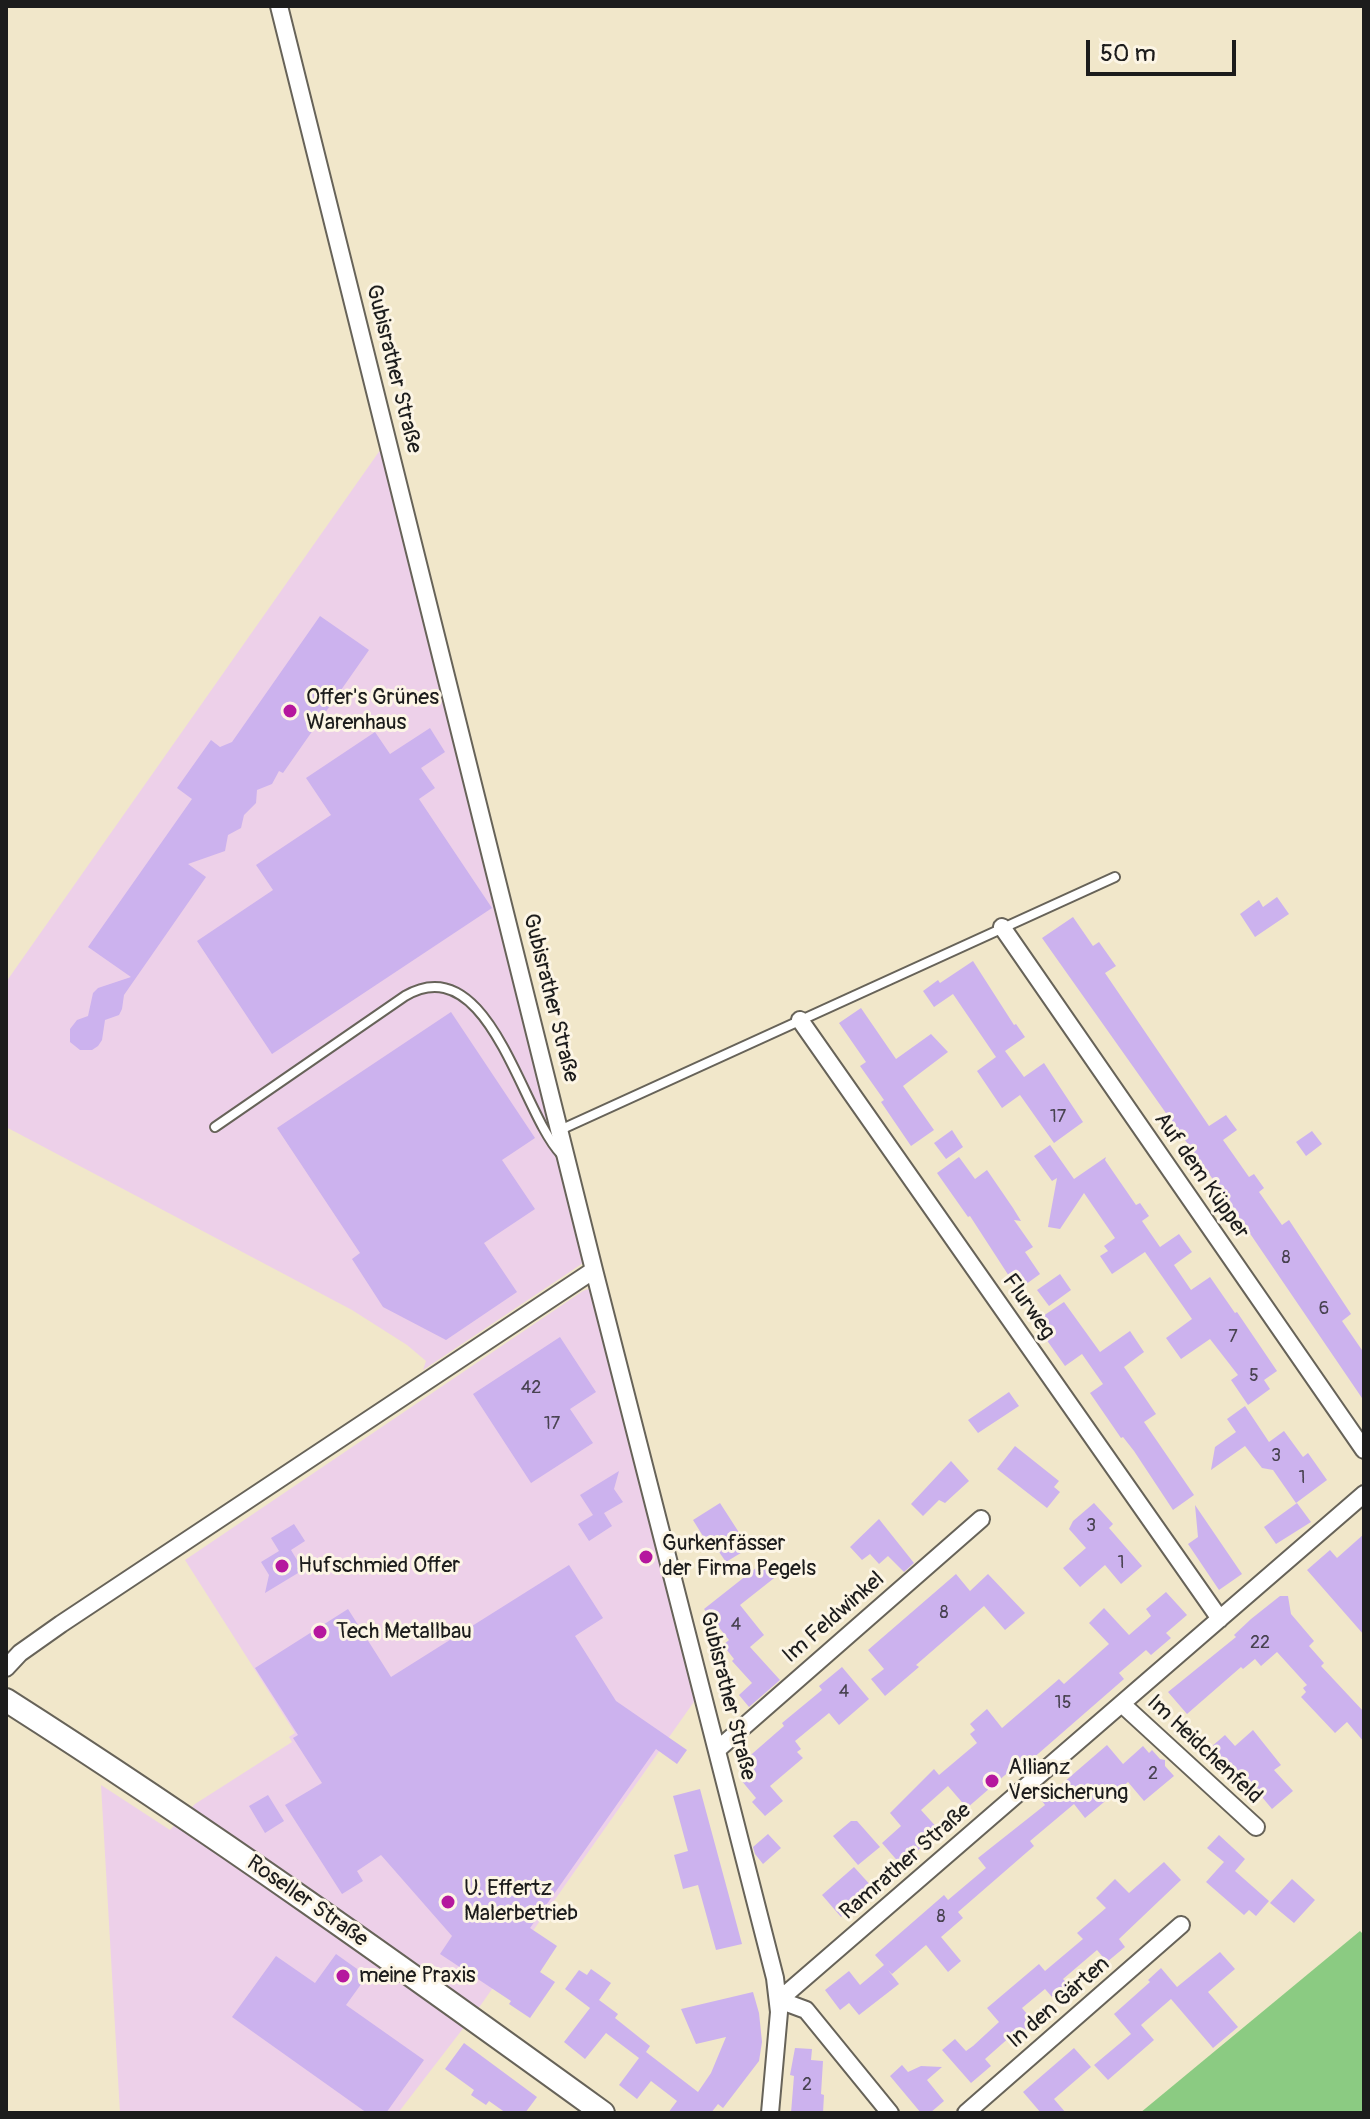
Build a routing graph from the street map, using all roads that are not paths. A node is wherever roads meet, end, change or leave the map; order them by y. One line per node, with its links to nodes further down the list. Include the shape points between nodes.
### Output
1 (279, 6): 6 (street, Gubisrather Straße)
2 (1115, 877): 3 (lane)
3 (1002, 927): 4 (lane); 9 (street, Auf dem Küpper)
4 (800, 1020): 6 (lane); 12 (street, Flurweg)
5 (215, 1127): 7 (lane, via 405,996 434,986 463,997 482,1014 509,1056 540,1127)
6 (560, 1130): 7 (street, Gubisrather Straße)
7 (567, 1160): 8 (street, Gubisrather Straße)
8 (594, 1270): 13 (street, via 61,1624); 16 (street, Gubisrather Straße)
9 (1364, 1450)
10 (1364, 1494): 12 (street, Ramrather Straße)
11 (981, 1519): 16 (street, Im Feldwinkel)
12 (1220, 1619): 15 (street, Ramrather Straße)
13 (6, 1668)
14 (6, 1700): 20 (street, Roseller Straße, via 319,1910)
15 (1123, 1705): 17 (street, Im Heidchenfeld); 19 (street, Ramrather Straße)
16 (717, 1750): 19 (street, Gubisrather Straße)
17 (1256, 1827)
18 (1181, 1925): 23 (street, In den Gärten)
19 (779, 2000): 21 (street); 22 (street, via 806,2010)
20 (603, 2113)
21 (770, 2113)
22 (890, 2113)
23 (966, 2113)

